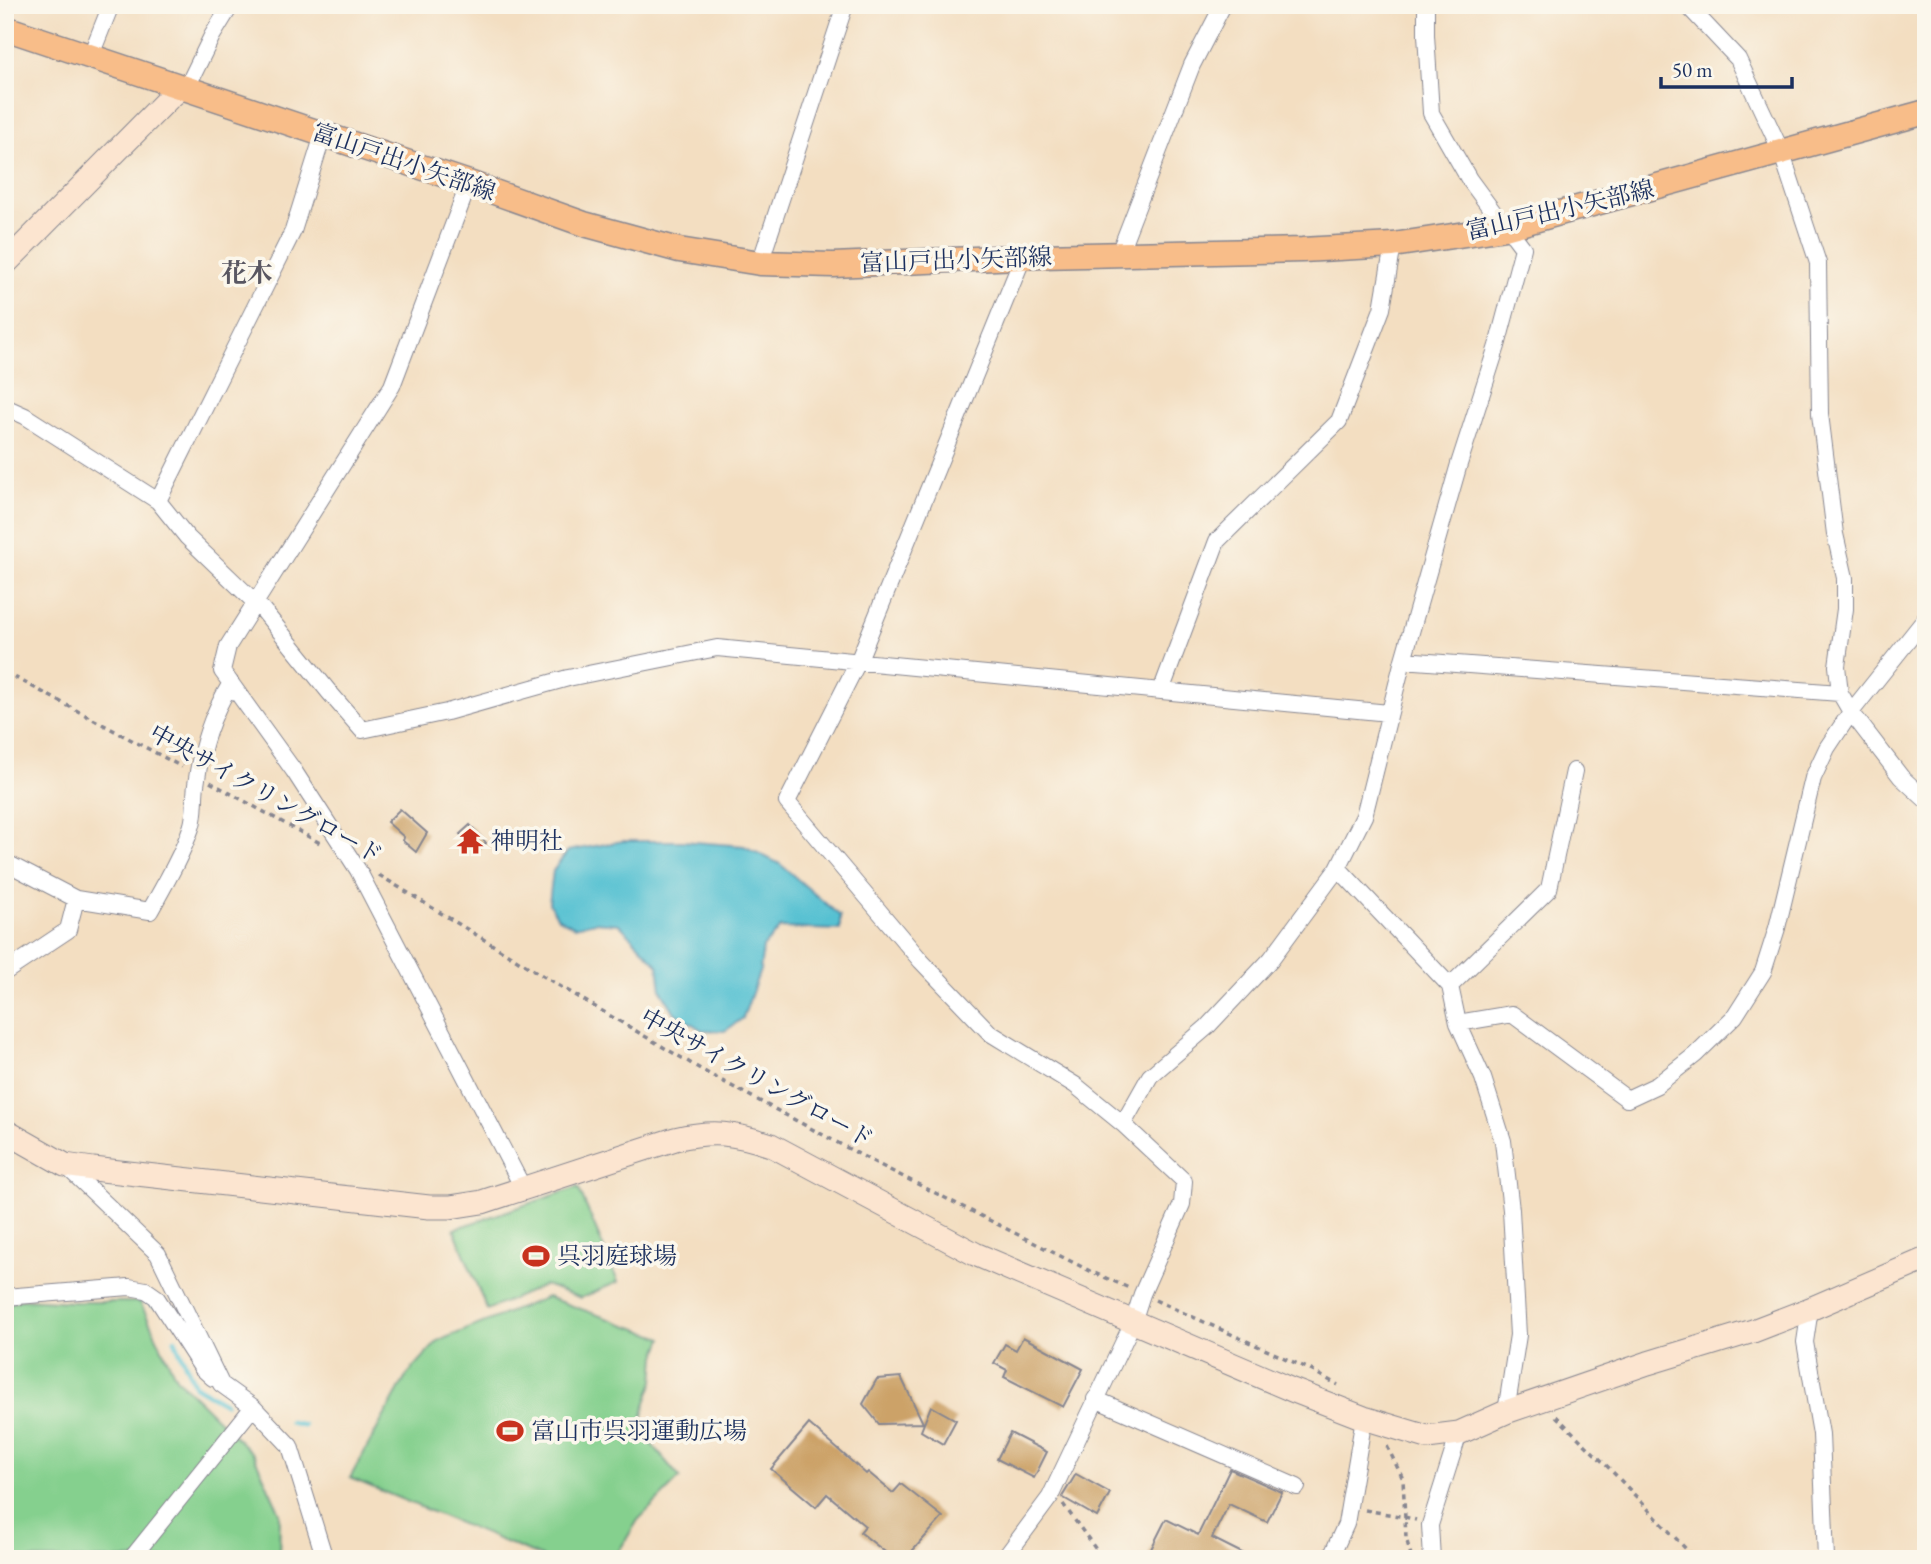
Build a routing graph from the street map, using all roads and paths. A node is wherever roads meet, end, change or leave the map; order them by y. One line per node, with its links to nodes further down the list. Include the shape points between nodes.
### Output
1 (111, 5): 8 (street)
2 (231, 5): 9 (street, via 191,79)
3 (845, 5): 18 (street)
4 (1223, 5): 16 (street, via 1192,65)
5 (1426, 5): 14 (street, via 1431,114 1469,179)
6 (1687, 5): 12 (street, via 1738,59)
7 (5, 28): 8 (main road, 富山戸出小矢部線)
8 (91, 55): 9 (main road, 富山戸出小矢部線)
9 (182, 87): 11 (main road, 富山戸出小矢部線); 19 (street)
10 (1926, 112): 12 (main road, 富山戸出小矢部線)
11 (323, 135): 13 (main road, 富山戸出小矢部線); 21 (street, via 293,231)
12 (1781, 151): 14 (main road, 富山戸出小矢部線); 29 (street, via 1818,263 1820,414 1835,534 1846,578 1837,666)
13 (468, 183): 18 (main road, 富山戸出小矢部線, via 584,224 679,250); 22 (street, via 392,386)
14 (1505, 228): 15 (main road, 富山戸出小矢部線); 24 (street, via 1523,248)
15 (1393, 245): 16 (main road, 富山戸出小矢部線); 28 (street, via 1382,309 1339,421 1217,541)
16 (1118, 256): 17 (main road, 富山戸出小矢部線)
17 (1023, 257): 18 (main road, 富山戸出小矢部線, via 833,265); 25 (street)
18 (760, 263)
19 (5, 264)
20 (5, 407): 21 (street)
21 (158, 501): 22 (street, via 187,537)
22 (255, 603): 25 (street, via 362,730 568,678 717,649); 27 (street, via 228,646 222,671)
23 (1926, 618): 30 (street)
24 (1403, 660): 29 (street); 31 (street)
25 (858, 662): 28 (street); 42 (street, via 787,802 921,961 989,1033 1075,1085)
26 (5, 672): 33 (path, 中央サイクリングロード)
27 (231, 683): 33 (street, via 203,744); 35 (street)
28 (1161, 691): 31 (street)
29 (1840, 693): 30 (street)
30 (1851, 712): 34 (street, via 1900,777); 41 (street, via 1813,778 1763,972 1735,1016 1695,1055 1657,1085 1627,1099 1512,1014)
31 (1389, 713): 37 (street, via 1364,816)
32 (1574, 771): 40 (street, via 1549,889)
33 (197, 775): 35 (path, 中央サイクリングロード); 38 (street, via 192,826 150,911)
34 (1926, 800)
35 (351, 860): 45 (street); 47 (path, 中央サイクリングロード, via 709,1074 870,1160)
36 (5, 862): 38 (street)
37 (1338, 868): 40 (street); 42 (street, via 1271,959 1207,1027 1150,1076)
38 (76, 899): 39 (street, via 68,930)
39 (5, 972)
40 (1450, 986): 41 (street)
41 (1458, 1023): 56 (street, via 1483,1078 1503,1140 1518,1335)
42 (1123, 1124): 47 (street, via 1184,1181 1182,1204)
43 (5, 1131): 44 (street)
44 (65, 1165): 45 (street, via 429,1207 482,1202); 51 (street, via 159,1254)
45 (523, 1188): 50 (street, via 675,1139 715,1133 741,1135 771,1145 975,1254)
46 (1926, 1259): 49 (street)
47 (1142, 1294): 50 (street); 52 (path, 中央サイクリングロード, via 1310,1369)
48 (5, 1297): 51 (street, via 129,1287 146,1290 156,1297 202,1368)
49 (1810, 1309): 54 (street); 72 (street, via 1805,1342 1821,1434)
50 (1133, 1322): 53 (street); 57 (street)
51 (220, 1384): 55 (street)
52 (1344, 1391)
53 (1095, 1399): 59 (street); 60 (street)
54 (1540, 1400): 56 (street); 71 (path)
55 (253, 1407): 64 (street); 65 (street, via 290,1446)
56 (1506, 1412): 58 (street)
57 (1367, 1419): 58 (street, via 1427,1437); 61 (street); 62 (path, via 1383,1437 1403,1479)
58 (1459, 1433): 63 (street)
59 (1297, 1487)
60 (1053, 1491): 66 (street); 67 (path)
61 (1349, 1508): 62 (path); 68 (street)
62 (1405, 1517): 63 (path); 69 (path)
63 (1430, 1525): 70 (street)
64 (131, 1559)
65 (325, 1559)
66 (1004, 1559)
67 (1103, 1559)
68 (1330, 1559)
69 (1412, 1559)
70 (1432, 1559)
71 (1697, 1559)
72 (1826, 1559)

